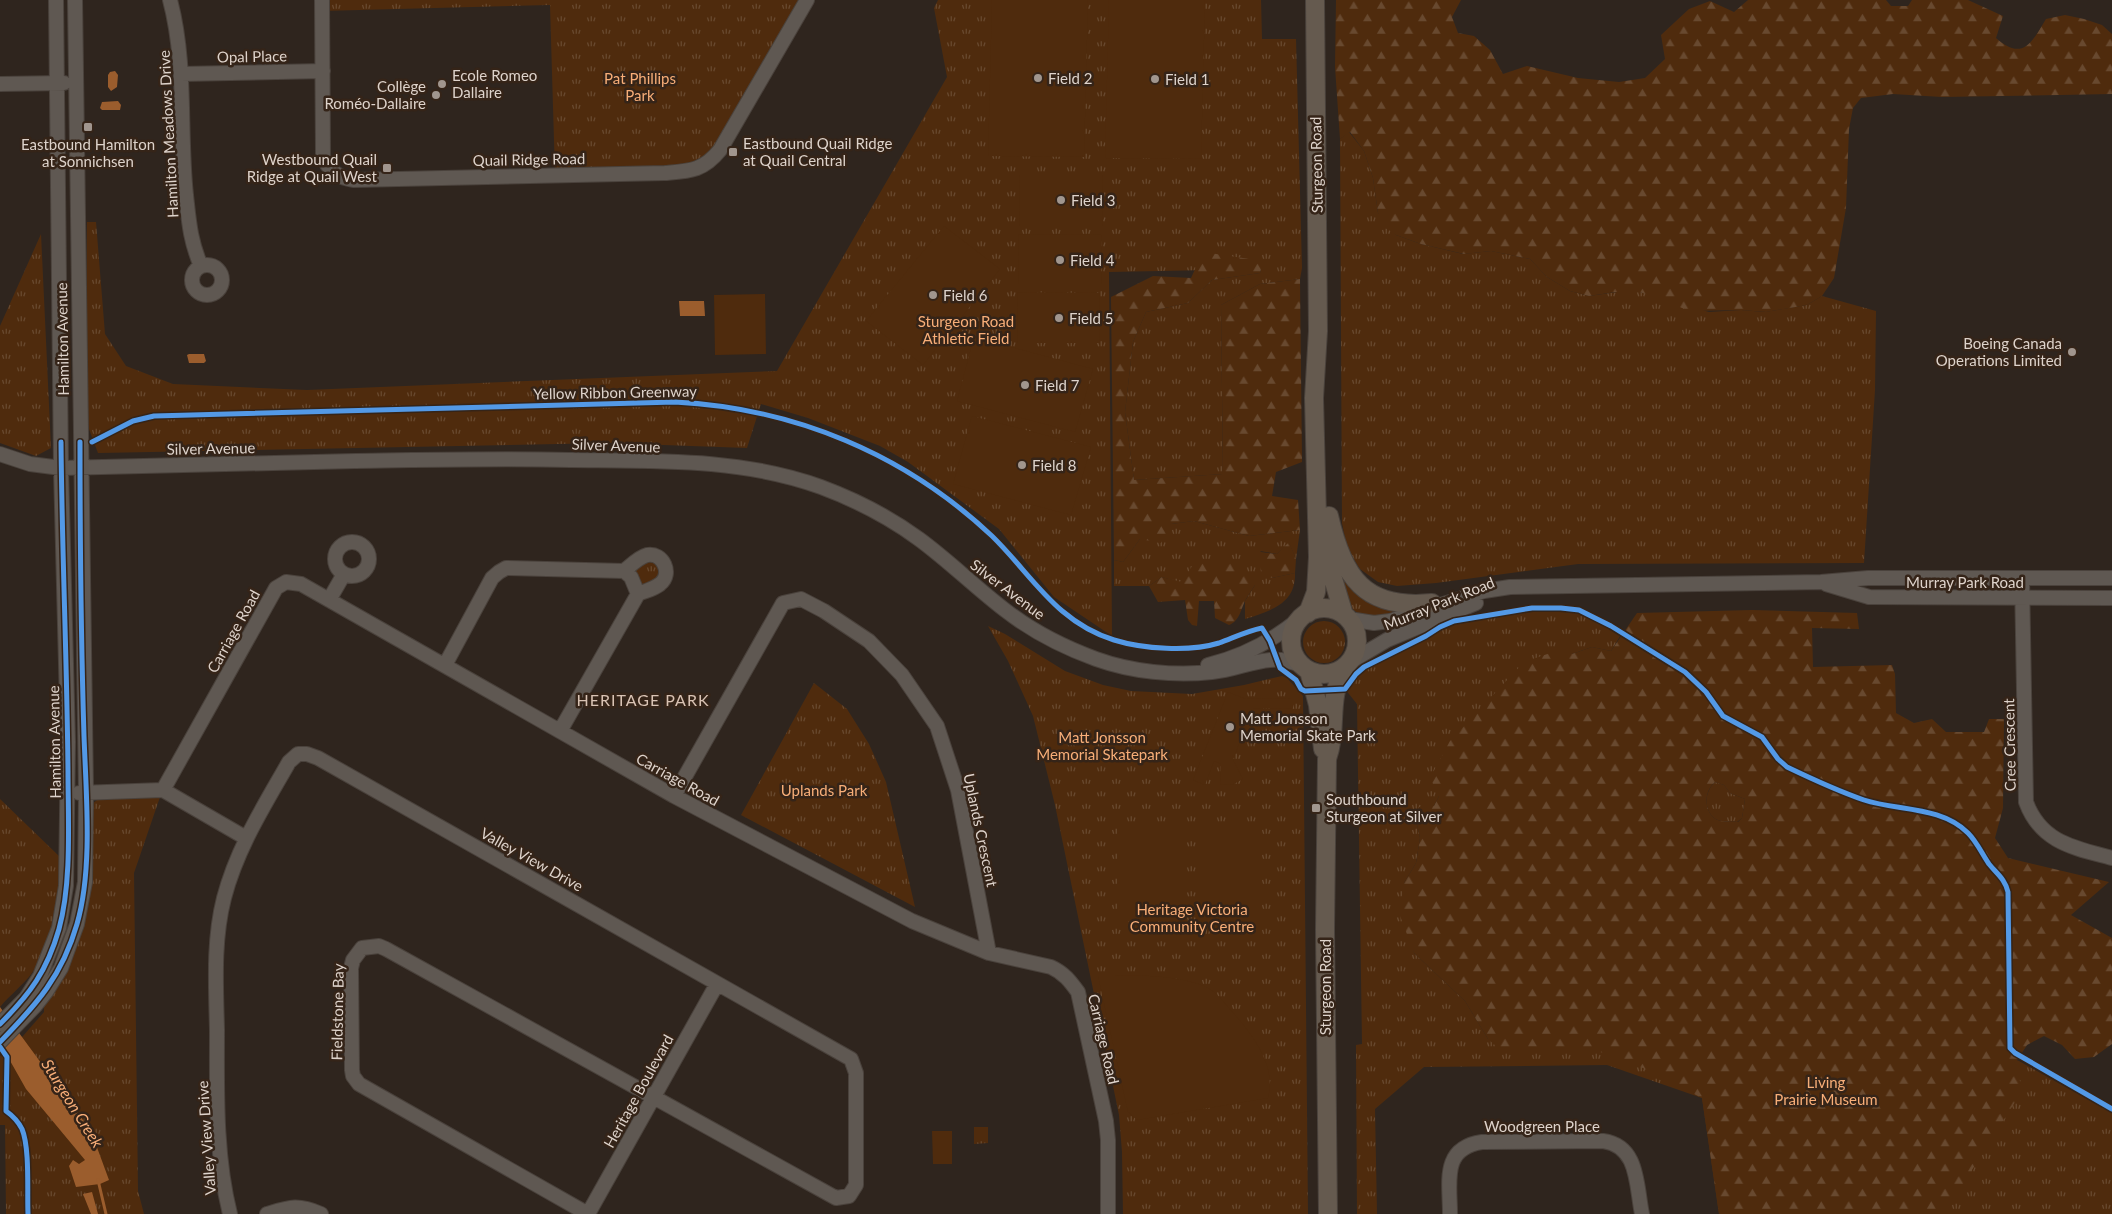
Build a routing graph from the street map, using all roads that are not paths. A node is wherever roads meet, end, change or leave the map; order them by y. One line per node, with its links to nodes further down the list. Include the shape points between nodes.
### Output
1 (56, 0): 10 (street, Hamilton Avenue)
2 (75, 0): 9 (street, Hamilton Avenue)
3 (170, 0): 8 (street, Hamilton Meadows Drive, via 178,28)
4 (322, 0): 7 (street, Quail Ridge Road)
5 (807, 0): 7 (street, Quail Ridge Road, via 720,150 708,164 687,172 345,179 333,172 324,156)
6 (1315, 0): 13 (main road, Sturgeon Road)
7 (323, 71): 8 (street, Opal Place)
8 (181, 74): 12 (street, Hamilton Meadows Drive, via 188,219 192,244)
9 (76, 82): 10 (street); 15 (street, Hamilton Avenue)
10 (57, 83): 11 (street); 16 (street, Hamilton Avenue)
11 (0, 84)
12 (201, 266)
13 (1318, 331): 17 (main road, Sturgeon Road, via 1326,396); 30 (main road, Sturgeon Road, via 1314,398 1318,571 1316,592)
14 (0, 454): 16 (street, Silver Avenue, via 30,464)
15 (80, 467): 16 (street, Silver Avenue); 35 (street, Silver Avenue, via 527,459 709,464 770,473 823,488 878,512 922,541 1006,610 1054,641 1115,665); 39 (street, Hamilton Avenue)
16 (61, 468): 40 (street, Hamilton Avenue)
17 (1329, 516): 29 (main road, via 1336,545 1347,570 1365,590 1400,603); 31 (main road, Sturgeon Road, via 1331,572)
18 (624, 571): 24 (street, via 631,577); 24 (street, via 644,556 661,558 666,576 661,584); 32 (street, via 506,568 492,578)
19 (344, 574): 27 (street)
20 (2022, 578): 21 (street, Murray Park Road); 22 (street, Murray Park Road, via 1868,578); 25 (street, Cree Crescent)
21 (2112, 578)
22 (1821, 582): 23 (street, Murray Park Road); 25 (street, Murray Park Road, via 1869,598)
23 (1544, 586): 28 (street, Murray Park Road, via 1496,588); 33 (street, Murray Park Road, via 1505,593 1464,607 1387,640)
24 (638, 594): 36 (street)
25 (2022, 598): 26 (street, Murray Park Road); 43 (street, Cree Crescent, via 2026,802 2032,817 2051,838)
26 (2112, 598)
27 (329, 600): 32 (street, Carriage Road); 38 (street, Carriage Road, via 292,581 276,588)
28 (1455, 600): 29 (street); 31 (street, Murray Park Road, via 1390,621)
29 (1432, 603)
30 (1303, 616): 31 (main road, via 1326,608); 34 (main road, via 1292,631 1291,643 1294,655); 35 (street, Silver Avenue, via 1270,641 1239,655)
31 (1347, 617): 33 (main road, via 1358,641 1356,652)
32 (445, 665): 36 (street, Carriage Road)
33 (1347, 665): 34 (main road, via 1327,675); 37 (main road, Sturgeon Road, via 1334,690 1333,743)
34 (1305, 668): 35 (street, Silver Avenue, via 1270,658 1212,672); 37 (main road, Sturgeon Road, via 1318,705)
35 (1178, 672)
36 (560, 731): 41 (street, Carriage Road)
37 (1327, 759): 55 (main road, Sturgeon Road)
38 (163, 790): 39 (street); 42 (street)
39 (86, 792): 40 (street); 46 (street, Hamilton Avenue, via 85,882 80,911 61,968)
40 (68, 793): 46 (street, Hamilton Avenue, via 66,886 59,928)
41 (674, 796): 44 (street, Carriage Road, via 912,921); 44 (street, Uplands Crescent, via 783,603 801,599 869,641 902,674 937,726 958,790)
42 (246, 838): 45 (street, Valley View Drive, via 289,762 298,754 307,754); 50 (street, Valley View Drive, via 224,899 216,962 219,1139)
43 (2112, 858)
44 (989, 953): 54 (street, Carriage Road, via 1051,967 1070,979 1078,992 1106,1120)
45 (717, 984): 49 (street, Heritage Boulevard); 49 (street, Valley View Drive, via 851,1059 856,1073 856,1185 849,1196 836,1198)
46 (30, 1002): 47 (street, Hamilton Avenue); 48 (street, Hamilton Avenue)
47 (0, 1024)
48 (0, 1042)
49 (652, 1098): 53 (street, Heritage Boulevard); 53 (street, Fieldstone Bay, via 379,946 362,948 356,953 351,968 352,1056 353,1076 359,1084)
50 (230, 1214)
51 (267, 1214): 52 (street, via 305,1207)
52 (321, 1214)
53 (588, 1214)
54 (1108, 1214)
55 (1328, 1214)
56 (1450, 1214): 57 (street, Woodgreen Place, via 1450,1167 1453,1158 1465,1146 1482,1142 1603,1141 1620,1146 1632,1161)
57 (1642, 1214)

